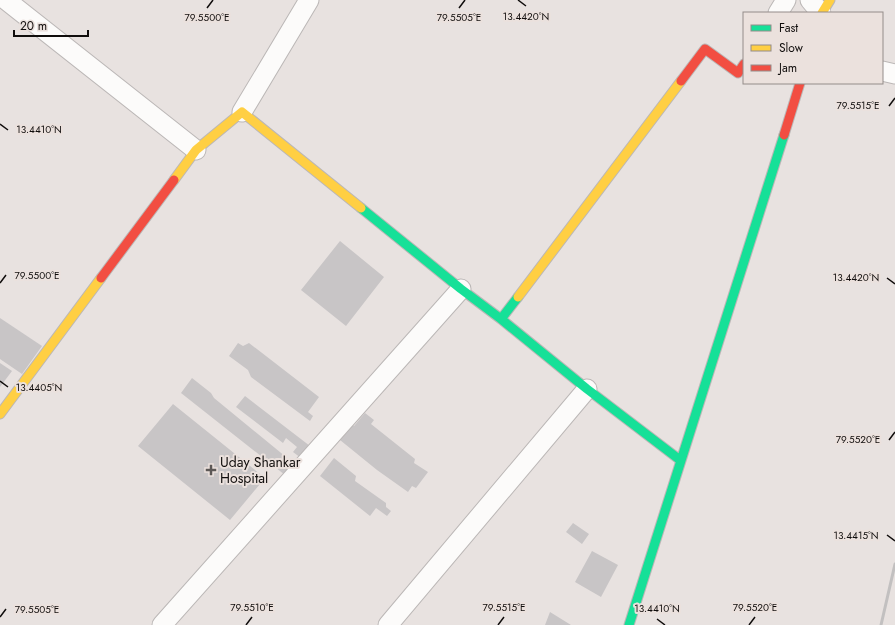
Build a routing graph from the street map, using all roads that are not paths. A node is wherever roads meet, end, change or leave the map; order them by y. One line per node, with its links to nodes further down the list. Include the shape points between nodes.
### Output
1 (309, 0): 13 (street)
2 (786, 0): 6 (street)
3 (810, 0): 7 (street)
4 (830, 0): 8 (street)
5 (11, 2): 14 (street)
6 (779, 12)
7 (821, 12)
8 (823, 12)
9 (743, 66): 16 (street, via 738,73 705,50)
10 (883, 72): 11 (street)
11 (895, 74)
12 (800, 84): 19 (street)
13 (242, 112): 14 (street); 15 (street)
14 (196, 150): 18 (street)
15 (461, 289): 16 (street); 20 (street)
16 (501, 319): 17 (street)
17 (587, 389): 19 (street); 21 (street)
18 (0, 414)
19 (680, 460): 22 (street)
20 (162, 625)
21 (388, 625)
22 (629, 625)

